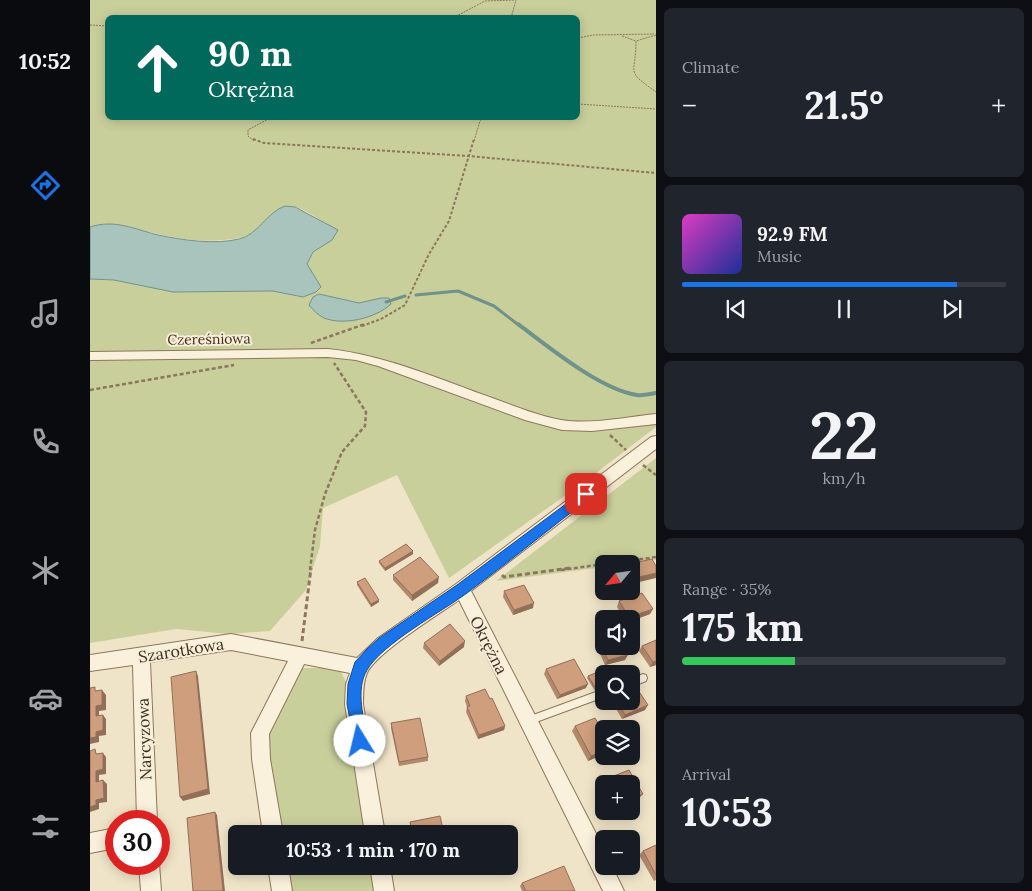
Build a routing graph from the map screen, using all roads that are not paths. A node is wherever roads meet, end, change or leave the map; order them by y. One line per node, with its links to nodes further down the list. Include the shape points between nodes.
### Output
1 (90, 356): 2 (street, Czereśniowa, via 328,353 356,356 530,417 562,425 600,426)
2 (656, 419)
3 (656, 441): 4 (street)
4 (462, 589): 8 (street, via 384,643); 12 (street, Okrężna)
5 (300, 655): 6 (street, Szarotkowa, via 231,642); 8 (street, Szarotkowa); 14 (street, via 260,733)
6 (141, 657): 7 (street, Szarotkowa); 13 (street, Narcyzowa)
7 (90, 663)
8 (360, 667): 15 (street, via 354,704)
9 (643, 678): 10 (lane)
10 (640, 679)
11 (595, 696): 12 (lane)
12 (528, 721): 24 (street, Okrężna)
13 (147, 810)
14 (272, 825)
15 (374, 825)
16 (105, 840): 17 (street)
17 (90, 843)
18 (150, 875): 21 (street)
19 (279, 875): 22 (street)
20 (381, 875): 23 (street)
21 (151, 891)
22 (282, 891)
23 (384, 891)
24 (614, 891)

